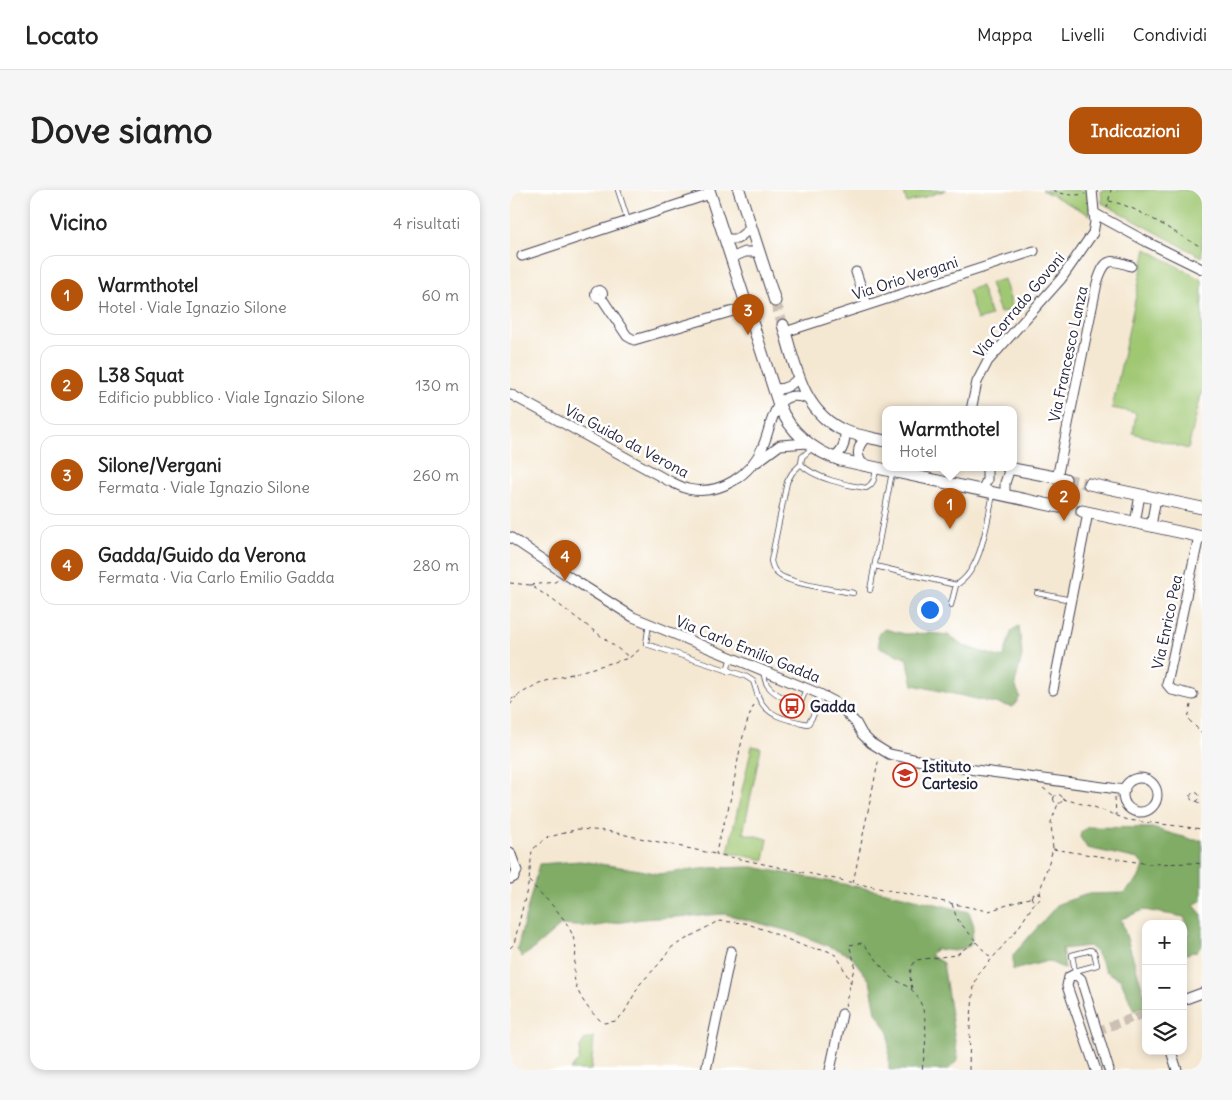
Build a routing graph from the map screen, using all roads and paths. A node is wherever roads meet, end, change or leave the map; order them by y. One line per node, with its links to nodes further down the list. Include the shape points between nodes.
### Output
1 (618, 190): 10 (lane)
2 (739, 190): 11 (street)
3 (1054, 190): 6 (path, via 1077,196)
4 (1111, 190): 7 (path)
5 (710, 192): 10 (street); 12 (street)
6 (1093, 192): 9 (street, Via Corrado Govoni)
7 (1108, 201): 8 (path); 13 (path, via 1138,211)
8 (1106, 208)
9 (1094, 213): 19 (street); 31 (street, Via Corrado Govoni, via 1093,233 1071,266 984,367)
10 (628, 221): 16 (street)
11 (751, 228): 12 (street, via 737,238); 15 (street)
12 (725, 239): 17 (street)
13 (1202, 247)
14 (1034, 251): 23 (street, Via Orio Vergani)
15 (759, 252): 17 (street, via 745,252); 22 (street)
16 (522, 256)
17 (731, 258): 24 (street)
18 (1131, 266): 47 (street, Via Francesco Lanza, via 1112,260 1101,269)
19 (1202, 269)
20 (856, 272): 23 (street)
21 (601, 297): 24 (street, via 627,336 634,340)
22 (775, 301)
23 (867, 305): 25 (street, Via Orio Vergani)
24 (747, 306): 27 (street)
25 (784, 328): 26 (street)
26 (799, 377): 27 (street, via 785,388); 29 (street)
27 (773, 389): 30 (street)
28 (510, 394): 39 (street, Via Guido da Verona, via 688,489 724,486)
29 (808, 399): 30 (street, via 790,396); 32 (street, via 823,417)
30 (779, 404): 35 (street, via 789,423); 39 (street, Via Guido da Verona)
31 (972, 406)
32 (845, 431): 33 (street); 36 (street, via 843,447)
33 (867, 436): 34 (street); 38 (street, via 858,451)
34 (882, 439)
35 (810, 445): 36 (street); 37 (lane); 39 (street, via 780,445)
36 (833, 458): 38 (street)
37 (801, 464): 40 (lane, via 825,478 866,488 871,486); 66 (lane, via 792,473 786,487 772,567 784,578)
38 (864, 466): 40 (street)
39 (752, 467)
40 (876, 469): 41 (street)
41 (882, 470)
42 (1017, 470): 47 (street)
43 (887, 471): 46 (street)
44 (987, 471): 49 (street)
45 (1008, 471): 50 (street)
46 (892, 472): 49 (street); 60 (lane)
47 (1061, 479)
48 (1089, 484): 51 (street)
49 (982, 490): 50 (street)
50 (999, 494): 53 (street); 64 (lane, via 977,560 970,574)
51 (1140, 494): 52 (street); 56 (street)
52 (1156, 498): 54 (street); 57 (street)
53 (1059, 506)
54 (1202, 508)
55 (1085, 512): 56 (street); 68 (street)
56 (1135, 523): 57 (street)
57 (1151, 526): 59 (street)
58 (510, 537): 61 (street, Via Carlo Emilio Gadda)
59 (1200, 537): 80 (street, Via Enrico Pea, via 1168,684 1172,690)
60 (876, 566): 64 (lane); 65 (lane)
61 (564, 573): 63 (path, via 555,582); 70 (street, Via Carlo Emilio Gadda, via 633,617)
62 (510, 583): 63 (path)
63 (530, 585): 73 (path)
64 (956, 585): 69 (lane)
65 (870, 590)
66 (853, 593)
67 (1037, 593): 68 (lane)
68 (1071, 600): 77 (street)
69 (951, 605)
70 (649, 623): 71 (lane); 72 (street, Via Carlo Emilio Gadda)
71 (646, 644): 73 (path); 75 (lane)
72 (731, 657): 74 (street, Via Carlo Emilio Gadda); 75 (lane)
73 (629, 658): 78 (path, via 538,683)
74 (763, 669): 76 (street, Via Carlo Emilio Gadda); 76 (lane, via 767,686 793,702 800,702)
75 (728, 670): 81 (lane, via 753,681)
76 (806, 688): 79 (street, Via Carlo Emilio Gadda)
77 (1053, 690)
78 (518, 694): 82 (path); 83 (path)
79 (820, 694): 81 (lane, via 808,724 767,712); 85 (street, Via Carlo Emilio Gadda, via 837,703)
80 (1192, 694): 84 (path, via 1188,719)
81 (758, 697): 98 (path, via 746,721)
82 (510, 700)
83 (510, 705)
84 (1202, 733)
85 (880, 750): 86 (street, Via Carlo Emilio Gadda, via 898,757 946,766); 102 (path)
86 (1114, 788): 87 (street, Via Carlo Emilio Gadda); 94 (path)
87 (1124, 790)
88 (1199, 795): 89 (path); 91 (path); 91 (path, via 1195,792 1190,796 1191,800)
89 (1202, 796)
90 (1062, 799): 92 (path); 92 (path, via 1059,795 1054,796 1053,801); 94 (path)
91 (1197, 801): 93 (path)
92 (1058, 804): 96 (path, via 1051,822)
93 (1202, 805)
94 (1116, 815): 95 (path, via 1128,820)
95 (1202, 829)
96 (1053, 849): 99 (path, via 1149,864); 103 (path)
97 (510, 852): 100 (street, via 517,871)
98 (716, 854): 101 (path, via 578,829 546,838 532,850); 102 (path)
99 (1202, 864)
100 (510, 879)
101 (529, 881): 108 (path, via 514,944); 112 (path, via 564,921 574,939 574,973 578,990 595,1017 604,1023 616,1021 624,1013 640,984 672,948 718,921 745,924 806,947 828,951 837,956)
102 (853, 883): 106 (path)
103 (1039, 894): 104 (path, via 1035,893); 105 (path, via 1040,900)
104 (1032, 898): 105 (path); 106 (path, via 989,911)
105 (1035, 902): 110 (path, via 1019,927)
106 (952, 904): 107 (path, via 957,919)
107 (975, 941): 110 (path); 113 (path, via 956,955 916,960 909,974)
108 (510, 948)
109 (731, 951): 118 (street)
110 (992, 958): 121 (path, via 978,975 974,986)
111 (1075, 973): 111 (lane, via 1097,965 1092,951 1072,956); 122 (street, via 1068,977 1067,986); 123 (street, via 1081,979)
112 (851, 983): 113 (path, via 855,964 849,945 862,943 892,978); 116 (path)
113 (912, 990): 120 (path, via 920,1002 925,1021)
114 (1202, 993): 115 (street)
115 (1187, 999)
116 (842, 1014): 119 (street)
117 (1172, 1055): 124 (street)
118 (706, 1070)
119 (830, 1070)
120 (922, 1070)
121 (969, 1070)
122 (1096, 1070)
123 (1109, 1070)
124 (1177, 1070)

